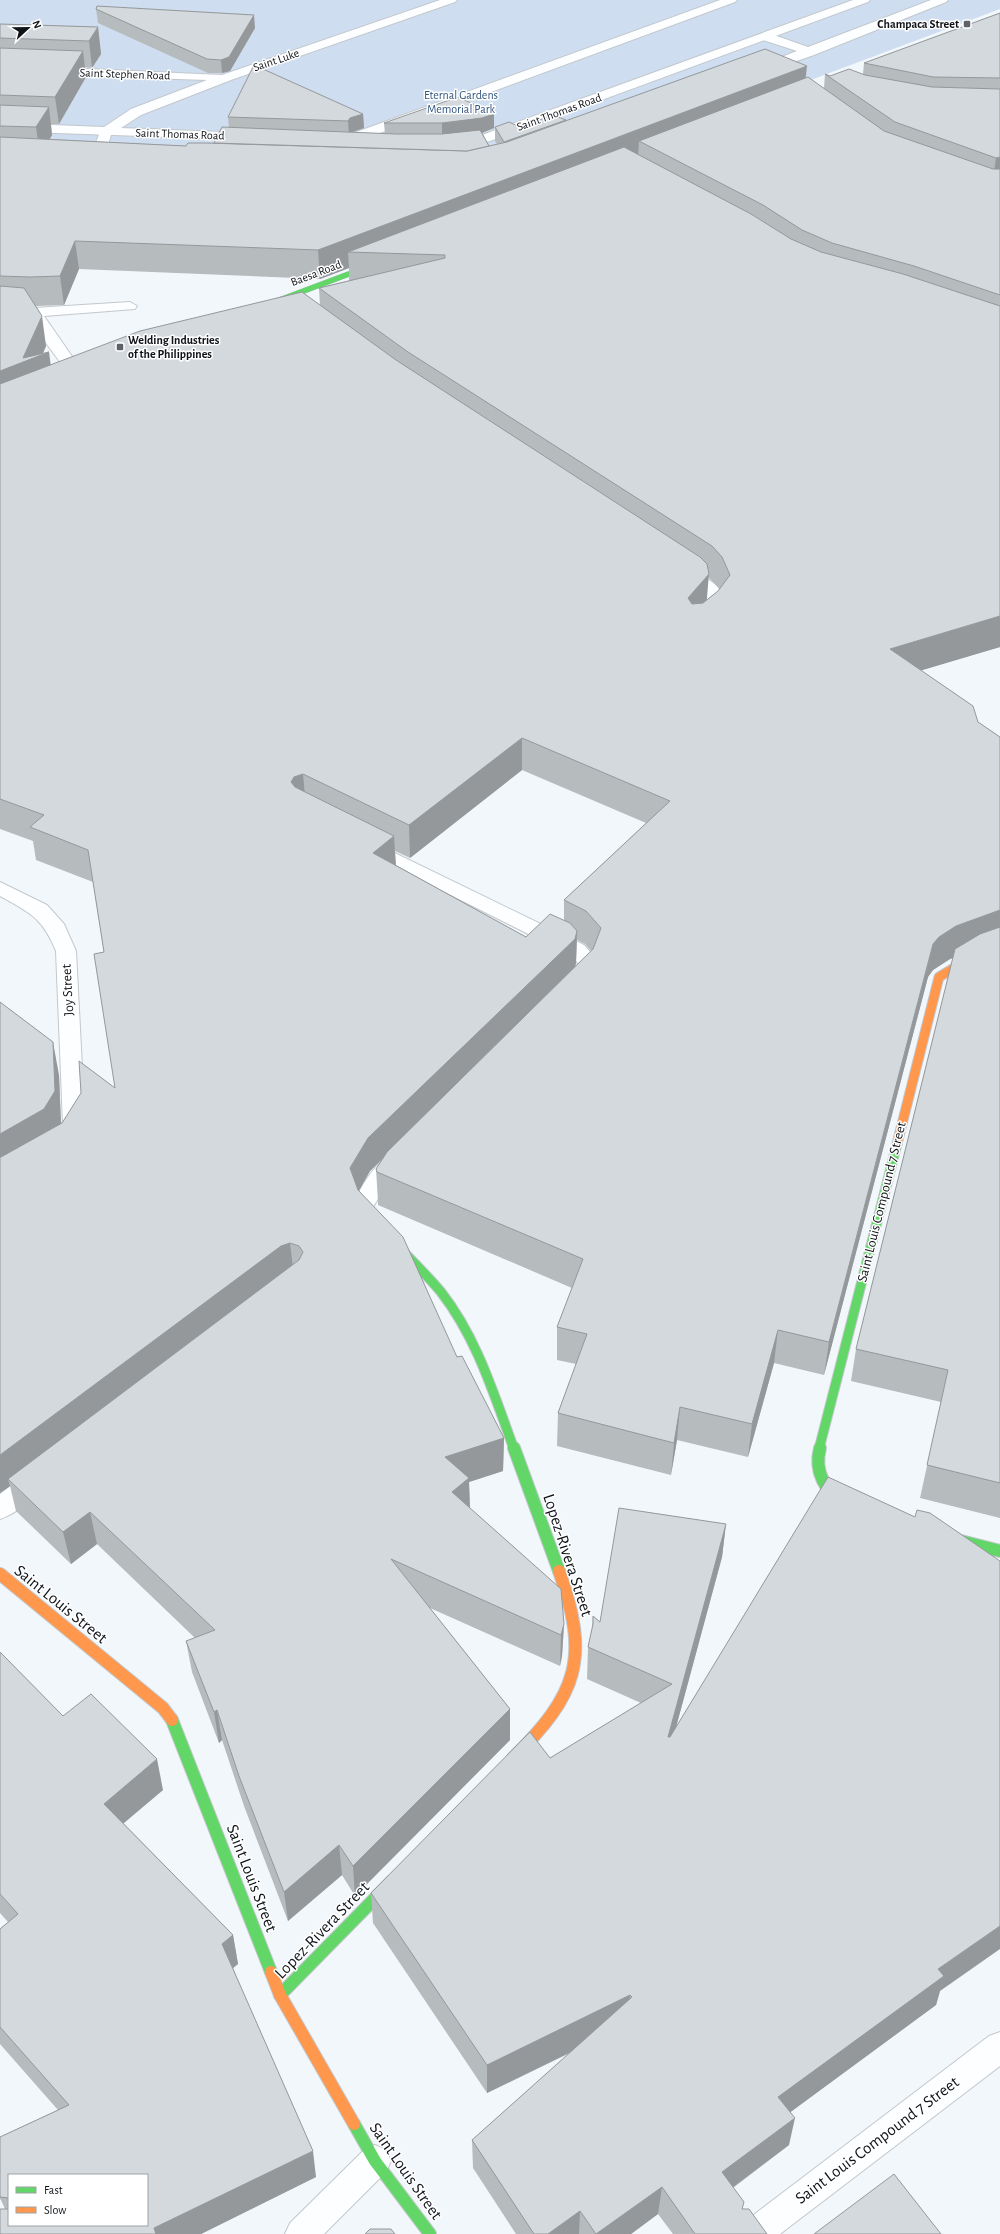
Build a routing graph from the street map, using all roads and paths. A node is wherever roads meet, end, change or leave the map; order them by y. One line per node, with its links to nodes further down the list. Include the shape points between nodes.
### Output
1 (451, 0): 9 (street, Saint Luke)
2 (732, 0): 15 (street)
3 (864, 0): 5 (street, Saint Thomas Road)
4 (942, 0): 6 (street)
5 (767, 37): 6 (street); 13 (street, Saint Thomas Road)
6 (810, 52): 8 (street)
7 (0, 69): 9 (street, Saint Stephen Road)
8 (751, 74)
9 (226, 78): 11 (street, Saint Luke, via 136,112)
10 (0, 127): 11 (street, Saint Thomas Road)
11 (106, 132): 12 (street, Saint Thomas Road); 20 (street)
12 (265, 138)
13 (485, 138): 17 (street, Saint Thomas Road); 18 (street)
14 (329, 140): 15 (street)
15 (345, 140): 16 (street)
16 (384, 142)
17 (446, 144)
18 (493, 152)
19 (79, 162): 20 (street)
20 (95, 163): 21 (street)
21 (111, 163)
22 (386, 260): 24 (street, Baesa Road, via 290,303)
23 (130, 306): 26 (street)
24 (261, 307)
25 (0, 309): 26 (street)
26 (34, 312): 27 (street)
27 (79, 378)
28 (696, 579): 29 (street, via 714,594 717,607)
29 (696, 630)
30 (348, 835): 33 (street, via 577,950 589,962 584,976)
31 (0, 888): 34 (street, Joy Street, via 40,910 57,928 66,951 74,1125)
32 (1000, 949): 40 (street, Saint Louis Compound 7 Street, via 966,961 939,977 817,1458 819,1476 827,1492)
33 (567, 993)
34 (58, 1149)
35 (408, 1150): 36 (street, via 379,1178)
36 (366, 1205)
37 (387, 1236): 44 (street, Lopez-Rivera Street, via 441,1292 467,1331 488,1378 563,1581 575,1622 577,1656 569,1688 547,1724)
38 (57, 1465): 39 (street)
39 (0, 1508)
40 (849, 1510)
41 (941, 1536): 42 (street)
42 (1000, 1551)
43 (0, 1574): 46 (street, Saint Louis Street, via 163,1708 173,1721)
44 (508, 1763)
45 (397, 1877): 46 (street, Lopez-Rivera Street)
46 (280, 1995): 48 (street, Saint Louis Street)
47 (1000, 2047): 51 (street, Saint Louis Compound 7 Street)
48 (375, 2162): 49 (street); 50 (street, Saint Louis Street)
49 (301, 2234)
50 (430, 2234)
51 (754, 2234)

